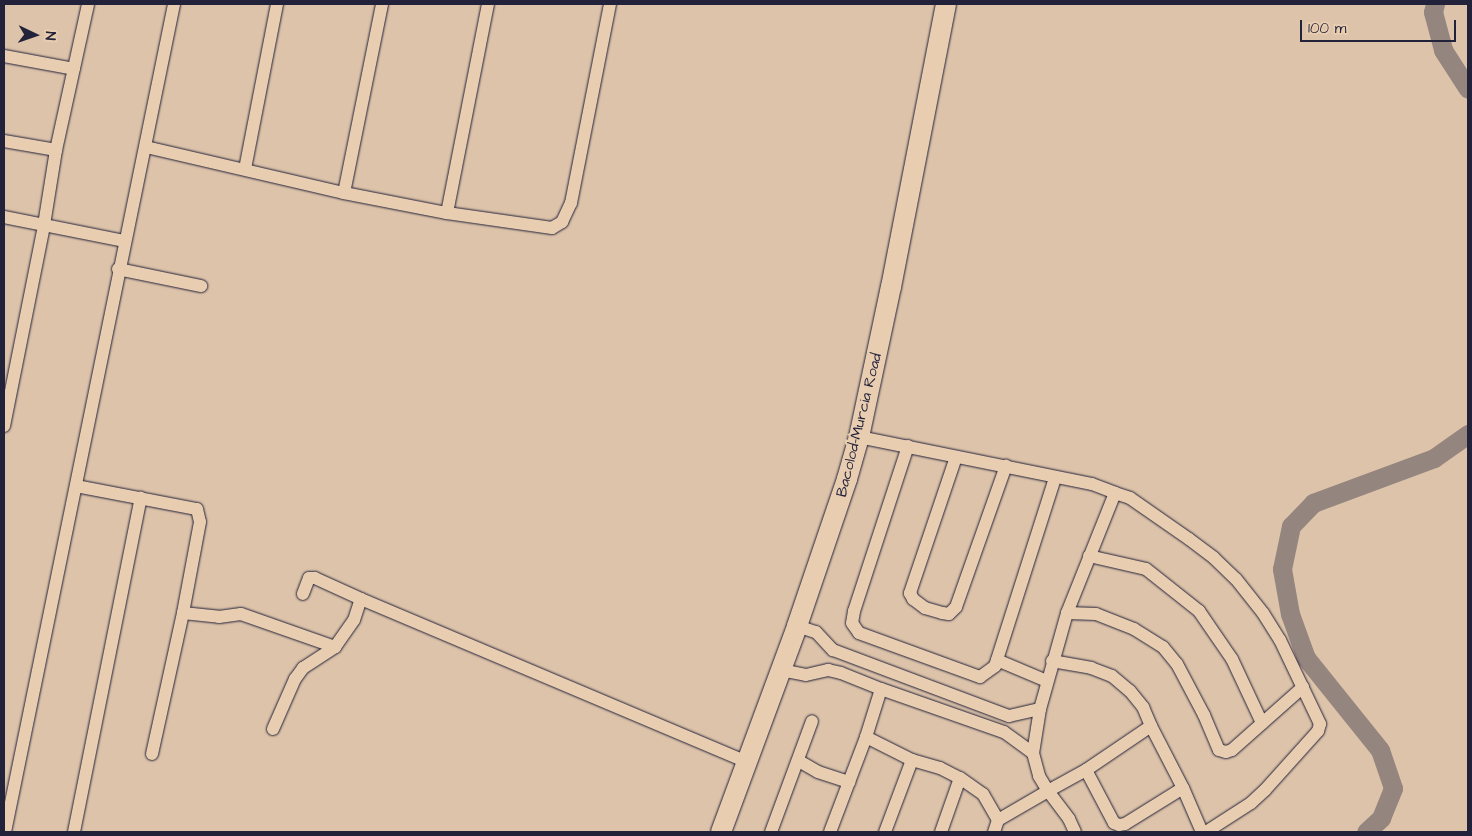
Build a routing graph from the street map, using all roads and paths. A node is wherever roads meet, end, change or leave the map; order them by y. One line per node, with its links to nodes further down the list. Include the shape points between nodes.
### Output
1 (88, 4): 9 (street)
2 (174, 4): 11 (street)
3 (278, 4): 13 (street)
4 (382, 4): 14 (street)
5 (488, 4): 15 (street)
6 (610, 4): 15 (street, via 571,202 562,222 552,228)
7 (946, 4): 22 (main road, Bacolod-Murcia Road)
8 (4, 56): 9 (street)
9 (74, 69): 12 (street)
10 (4, 141): 12 (street)
11 (146, 147): 13 (street); 18 (street)
12 (56, 150): 17 (street)
13 (245, 169): 14 (street)
14 (344, 193): 15 (street)
15 (447, 213)
16 (4, 217): 17 (street)
17 (44, 225): 18 (street); 21 (street)
18 (124, 241): 19 (street)
19 (118, 269): 20 (street); 27 (street)
20 (201, 286)
21 (4, 426)
22 (859, 437): 23 (street); 35 (main road, Bacolod-Murcia Road)
23 (908, 446): 24 (street); 37 (street, via 852,623 859,633 980,677 992,670)
24 (956, 458): 25 (street); 25 (street, via 910,593 925,608 942,613 949,614 956,607)
25 (1006, 466): 26 (street)
26 (1055, 478): 28 (street, via 1092,484); 37 (street)
27 (76, 486): 29 (street); 66 (street)
28 (1115, 493): 30 (street); 43 (street, via 1130,498 1189,539 1236,579 1264,613)
29 (141, 498): 33 (street, via 194,508 199,514); 67 (street)
30 (1089, 556): 34 (street); 50 (street, via 1146,569 1199,611 1232,659)
31 (302, 594): 32 (street, via 309,578 315,578)
32 (361, 599): 36 (street, via 354,620); 59 (street)
33 (183, 613): 36 (street, via 219,617 241,614); 56 (street)
34 (1067, 613): 38 (street); 50 (street, via 1096,614 1134,629 1163,647 1181,673 1219,750 1232,750)
35 (797, 626): 39 (street, via 816,632 833,650); 40 (main road, Bacolod-Murcia Road)
36 (335, 647): 52 (street, via 299,673)
37 (997, 660): 41 (street)
38 (1052, 661): 41 (street); 51 (street, via 1091,668 1112,676 1130,691)
39 (868, 663): 42 (street); 45 (street)
40 (781, 670): 42 (street, via 806,676 833,671); 59 (main road, Bacolod-Murcia Road)
41 (1047, 681): 47 (street)
42 (863, 682): 44 (street)
43 (1303, 687): 50 (street); 76 (street, via 1318,717 1318,731 1258,796)
44 (881, 689): 46 (street); 54 (street)
45 (940, 692): 46 (street); 48 (street)
46 (935, 708): 53 (street)
47 (1040, 709): 48 (street); 55 (street)
48 (1009, 716): 53 (street)
49 (812, 721): 57 (street)
50 (1262, 723)
51 (1152, 726): 60 (street); 63 (street)
52 (274, 729)
53 (1004, 732): 55 (street)
54 (866, 737): 58 (street); 62 (street)
55 (1033, 753): 64 (street, via 1039,776)
56 (152, 754)
57 (799, 760): 62 (street, via 818,772); 69 (street)
58 (912, 760): 61 (street); 71 (street)
59 (747, 762): 68 (main road, Bacolod-Murcia Road)
60 (1086, 770): 63 (street, via 1114,823 1119,825); 64 (street)
61 (960, 778): 65 (street, via 983,794); 72 (street)
62 (849, 782): 70 (street)
63 (1183, 788): 75 (street)
64 (1048, 791): 65 (street); 74 (street)
65 (998, 820): 73 (street)
66 (5, 832)
67 (74, 832)
68 (721, 832)
69 (771, 832)
70 (830, 832)
71 (885, 832)
72 (941, 832)
73 (994, 832)
74 (1075, 832)
75 (1202, 832)
76 (1206, 832)

